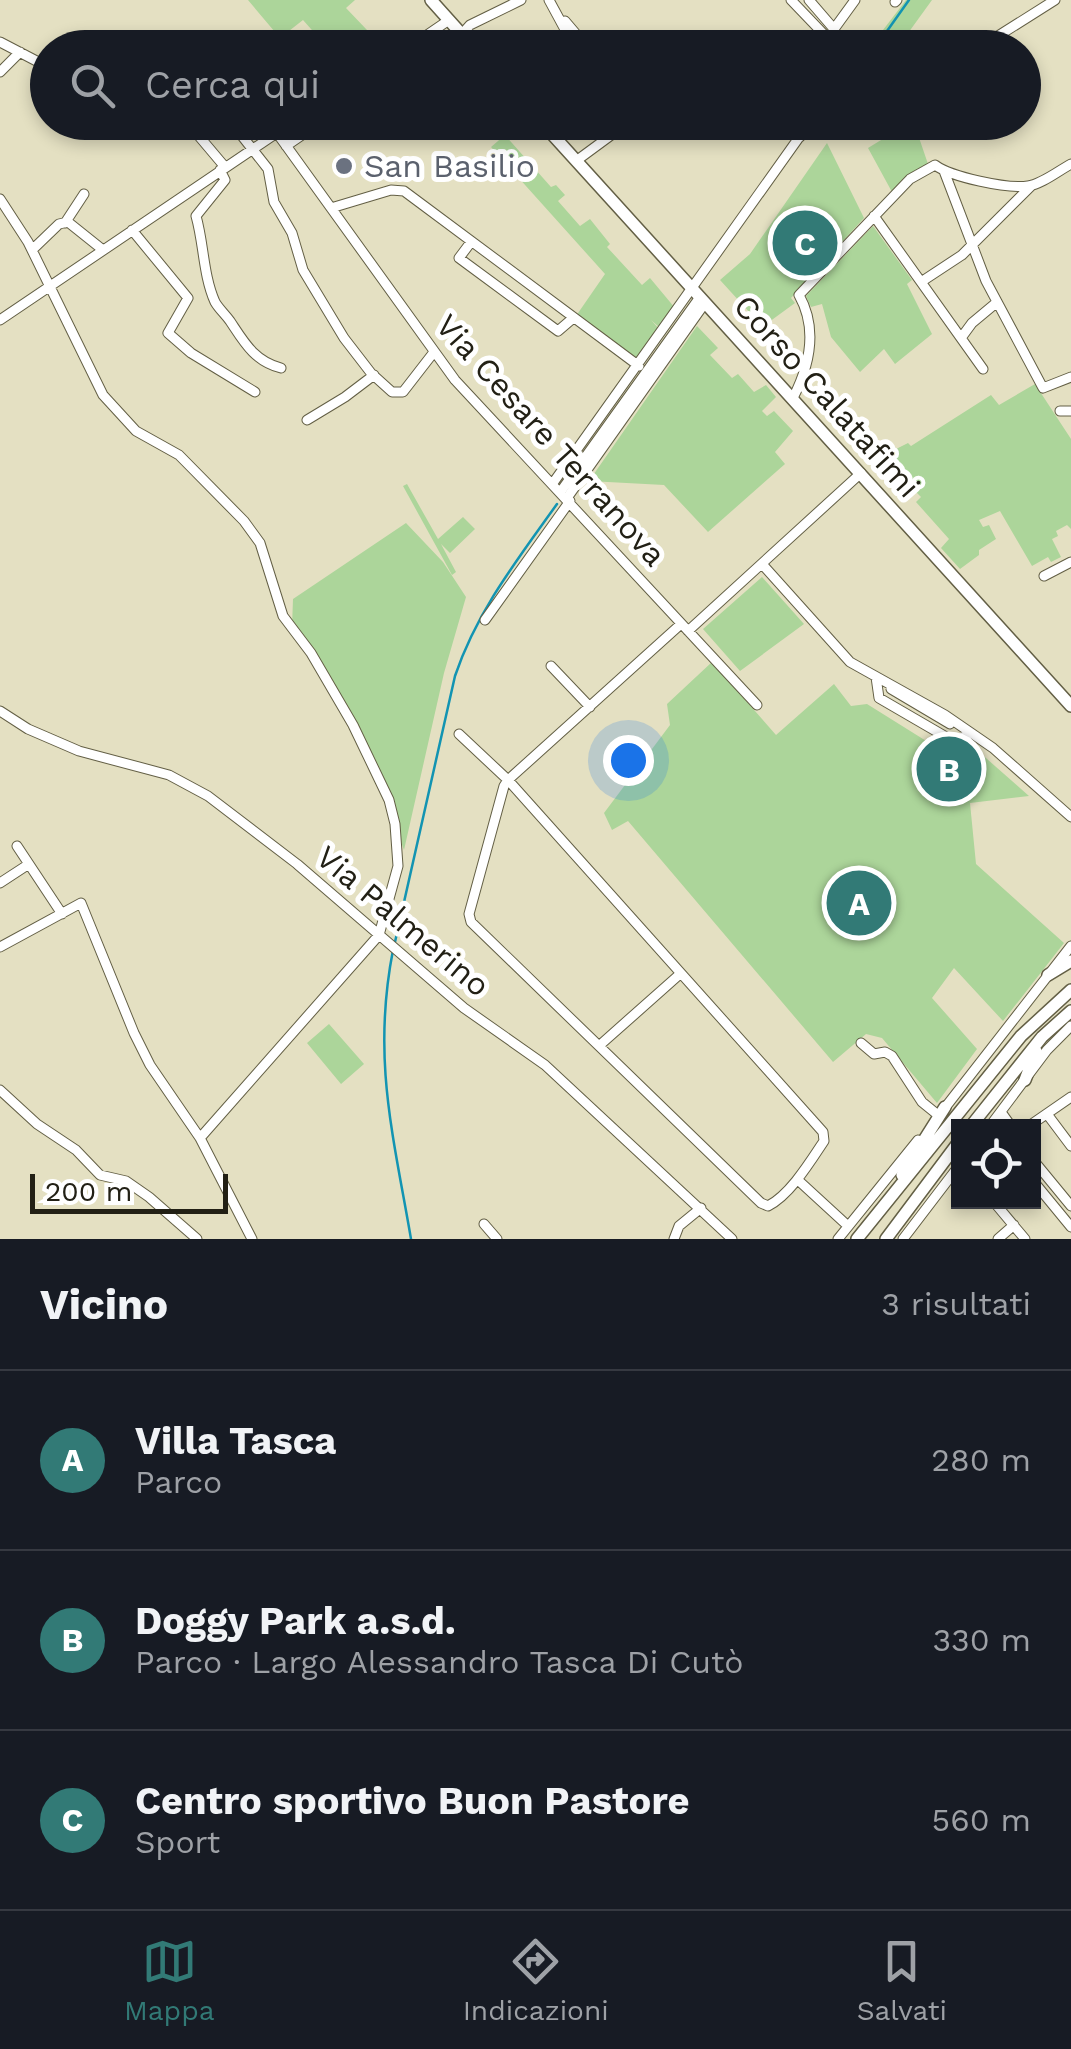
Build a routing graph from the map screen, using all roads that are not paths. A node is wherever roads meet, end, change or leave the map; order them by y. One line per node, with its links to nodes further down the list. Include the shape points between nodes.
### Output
1 (431, 0): 7 (main road)
2 (521, 0): 10 (street)
3 (855, 0): 5 (street, via 834,29)
4 (1055, 0): 14 (street)
5 (799, 2): 13 (street)
6 (551, 4): 11 (street); 12 (street)
7 (450, 20): 8 (street); 9 (main road)
8 (435, 30)
9 (459, 30)
10 (466, 30)
11 (565, 30)
12 (573, 30)
13 (822, 30)
14 (1007, 30)
15 (0, 42): 16 (street)
16 (20, 52): 17 (street); 18 (street)
17 (30, 57)
18 (0, 72)
19 (201, 140): 31 (street)
20 (248, 140): 28 (street)
21 (266, 140): 28 (street)
22 (282, 140): 27 (street, Via Cesare Terranova)
23 (295, 140): 27 (street)
24 (557, 140): 29 (main road, Corso Calatafimi)
25 (605, 140): 29 (street)
26 (798, 140): 46 (street)
27 (286, 146): 36 (street, Via Cesare Terranova)
28 (254, 147): 31 (street); 55 (street, via 303,270)
29 (576, 162): 46 (main road, Corso Calatafimi)
30 (1071, 164): 33 (street)
31 (222, 168): 39 (street); 53 (street, via 225,180 196,216 208,277 238,336)
32 (944, 172): 33 (street); 37 (street, via 935,165 910,179); 41 (street)
33 (1031, 186): 41 (street)
34 (84, 194): 38 (street)
35 (2, 206): 42 (street)
36 (331, 208): 40 (street, via 404,191); 51 (street, Via Cesare Terranova)
37 (874, 216): 44 (street); 58 (street, via 799,295 810,318 810,345)
38 (65, 223): 42 (street); 43 (street)
39 (132, 230): 43 (street); 57 (street, via 188,298 168,332)
40 (470, 242): 48 (street); 48 (street, via 458,258 558,330)
41 (972, 245): 44 (street); 47 (street)
42 (32, 250): 45 (street)
43 (103, 250): 45 (street)
44 (921, 282): 50 (street)
45 (50, 286): 49 (street); 81 (street, via 110,404 136,431 178,455 260,543 283,616 353,725 395,824 398,866)
46 (699, 297): 52 (street); 58 (main road, Corso Calatafimi); 61 (street)
47 (996, 303): 50 (street); 56 (street, via 1043,388)
48 (572, 318): 52 (street)
49 (0, 320)
50 (960, 338): 54 (street)
51 (434, 352): 55 (street, via 403,392 392,392); 61 (street, Via Cesare Terranova)
52 (639, 366): 61 (street)
53 (280, 368)
54 (982, 369)
55 (374, 375): 59 (street)
56 (1071, 377)
57 (255, 392)
58 (792, 398): 60 (main road, Corso Calatafimi)
59 (308, 420)
60 (861, 473): 63 (street); 69 (main road, Corso Calatafimi)
61 (563, 494): 65 (street); 66 (street, Via Cesare Terranova)
62 (1071, 562): 64 (street)
63 (762, 564): 66 (street); 68 (street, via 850,662)
64 (1044, 576)
65 (484, 620)
66 (685, 628): 70 (street, Via Cesare Terranova); 71 (street)
67 (552, 666): 71 (street)
68 (879, 679): 73 (street); 73 (street, via 879,698 953,742)
69 (1069, 701)
70 (757, 704)
71 (590, 707): 75 (street)
72 (0, 711): 81 (street, Via Palmerino, via 78,751 192,786)
73 (966, 731): 76 (street)
74 (460, 734): 75 (street)
75 (508, 780): 85 (street); 92 (street, via 471,922)
76 (1071, 817)
77 (17, 846): 78 (street)
78 (29, 864): 79 (street); 80 (street)
79 (0, 883)
80 (62, 914): 83 (street); 103 (street, via 81,903 134,1033)
81 (383, 939): 103 (street); 112 (street, Via Palmerino, via 545,1066)
82 (1071, 946): 86 (street)
83 (0, 948)
84 (1071, 962): 86 (main road)
85 (680, 974): 92 (street); 108 (street, via 823,1132)
86 (1048, 975): 96 (street)
87 (1071, 990): 111 (main road, via 1021,1036)
88 (1071, 1012): 90 (main road)
89 (1071, 1026): 93 (street)
90 (1042, 1037): 93 (main road); 99 (main road)
91 (860, 1043): 96 (street, via 892,1056 922,1102)
92 (600, 1046): 108 (street, via 760,1203 774,1204)
93 (1025, 1080): 97 (street)
94 (0, 1090): 118 (street, via 100,1175 149,1197)
95 (1071, 1097): 98 (street)
96 (942, 1111): 111 (main road); 116 (street)
97 (1001, 1112): 100 (street); 101 (street)
98 (1046, 1114): 102 (street); 104 (street)
99 (977, 1119)
100 (996, 1119)
101 (1006, 1119)
102 (1039, 1119)
103 (200, 1138): 119 (street)
104 (1071, 1145)
105 (951, 1152): 125 (main road)
106 (1041, 1170): 110 (street)
107 (951, 1176): 126 (street)
108 (799, 1180): 116 (street)
109 (1041, 1191): 117 (street)
110 (1071, 1206)
111 (883, 1207): 124 (main road)
112 (701, 1208): 121 (street); 122 (street, Via Palmerino)
113 (1000, 1209): 115 (street)
114 (484, 1224): 120 (street)
115 (1014, 1225): 127 (street); 128 (street)
116 (848, 1226): 123 (street)
117 (1071, 1227)
118 (197, 1239)
119 (252, 1239)
120 (497, 1239)
121 (674, 1239)
122 (732, 1239)
123 (838, 1239)
124 (857, 1239)
125 (886, 1239)
126 (904, 1239)
127 (998, 1239)
128 (1025, 1239)

